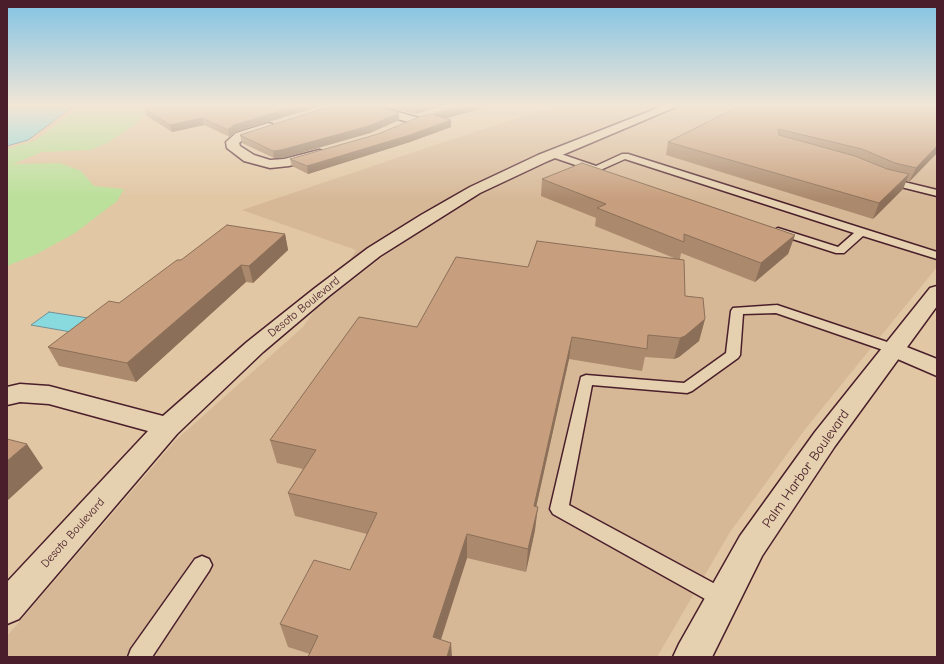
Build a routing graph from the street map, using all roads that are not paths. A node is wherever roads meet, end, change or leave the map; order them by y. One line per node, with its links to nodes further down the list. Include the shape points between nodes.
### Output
1 (239, 137): 3 (street, via 232,142 234,148 249,158 270,164 284,163)
2 (595, 137): 4 (street, Desoto Boulevard)
3 (332, 150)
4 (552, 154): 5 (lane); 16 (street, Desoto Boulevard, via 475,190 374,252 261,342)
5 (596, 169): 6 (lane); 10 (lane, via 625,156)
6 (610, 174)
7 (879, 177): 8 (lane)
8 (937, 193)
9 (766, 226): 10 (lane, via 840,251)
10 (861, 232): 11 (lane)
11 (937, 256)
12 (937, 292): 13 (street, Palm Harbor Boulevard)
13 (894, 349): 14 (street); 18 (street, Palm Harbor Boulevard, via 825,439 751,546); 18 (lane, via 777,308 738,311 733,355 687,388 586,380 559,509)
14 (937, 368)
15 (7, 396): 16 (street, via 20,393 49,395)
16 (168, 427): 19 (street, Desoto Boulevard)
17 (202, 565): 20 (lane)
18 (723, 599): 21 (street, Palm Harbor Boulevard)
19 (7, 607)
20 (139, 657)
21 (692, 657)

